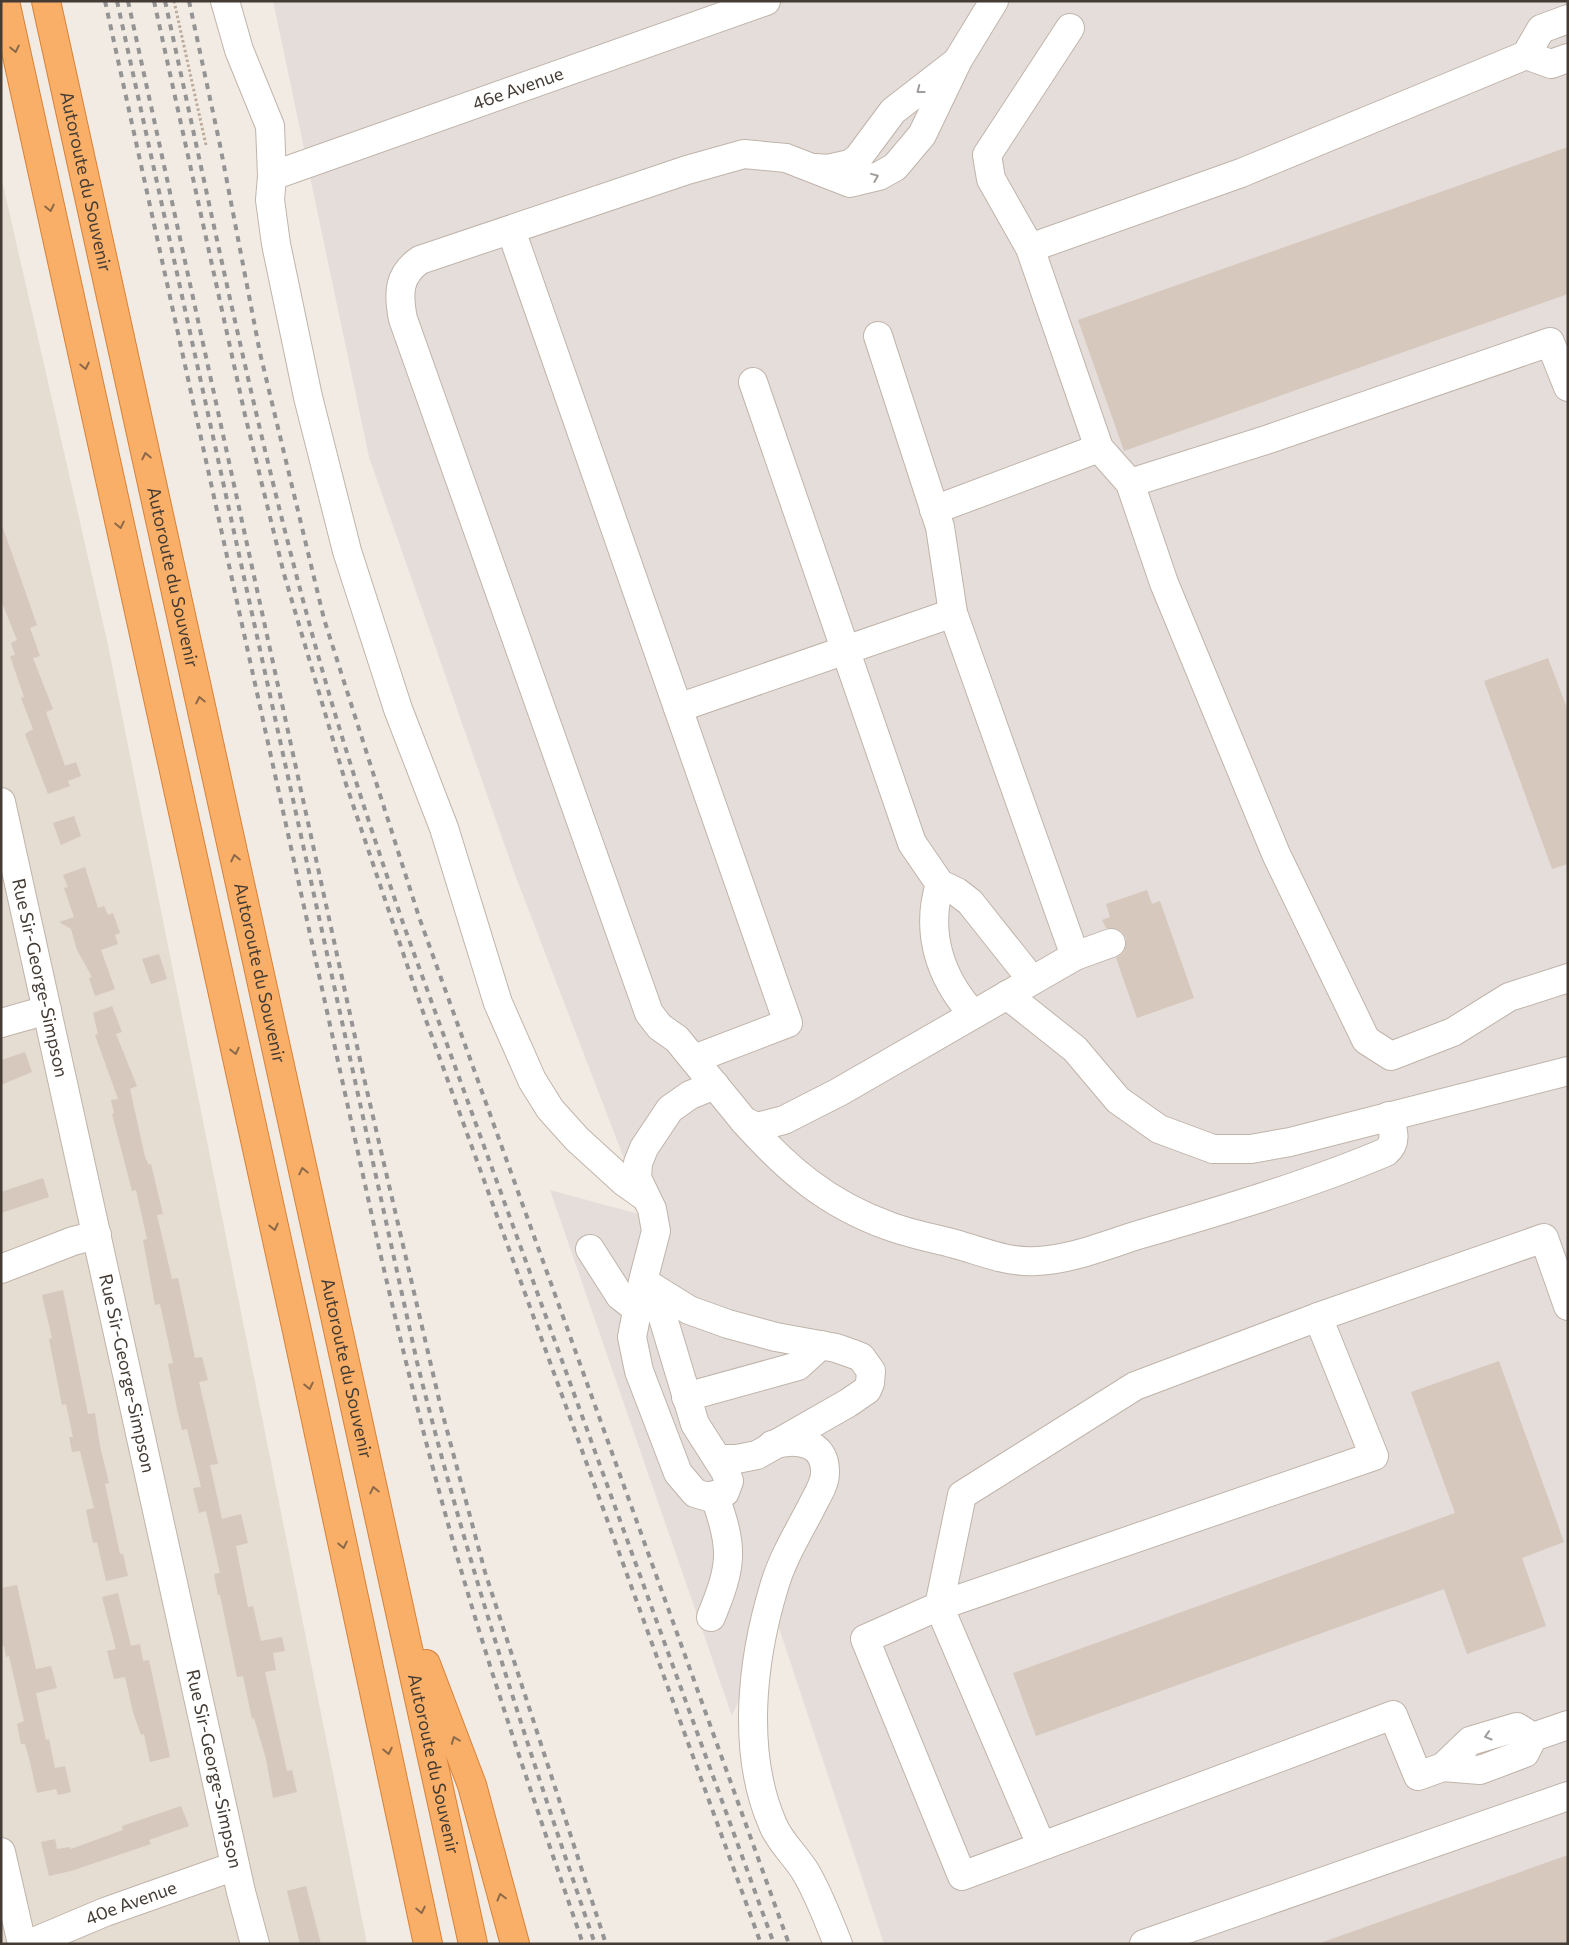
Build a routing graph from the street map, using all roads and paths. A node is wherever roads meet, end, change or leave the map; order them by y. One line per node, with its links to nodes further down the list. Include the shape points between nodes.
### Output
1 (5, 1): 66 (highway, one-way to 66)
2 (46, 1): 55 (highway, Autoroute du Souvenir, one-way to 2)
3 (174, 1): 12 (path)
4 (225, 1): 14 (street, via 242,58 270,126)
5 (766, 1): 14 (street, 46e Avenue)
6 (994, 1): 11 (street)
7 (1568, 19): 9 (street, via 1541,28)
8 (1070, 28): 16 (street, via 987,155 991,179)
9 (1526, 55): 10 (street, via 1551,64); 16 (street, via 1241,173)
10 (1568, 58)
11 (958, 60): 13 (street, one-way to 13, via 893,112 850,164 828,169); 13 (street, one-way to 11, via 850,183 879,176 895,167 922,135)
12 (206, 145)
13 (813, 167): 15 (street, via 786,158 744,154)
14 (272, 176): 43 (street, via 270,200 284,290 346,551 391,690 444,828 498,1003 532,1080 550,1109 577,1139)
15 (511, 230): 25 (street); 36 (street, via 420,260 410,267 400,288 403,319 649,1013)
16 (1030, 248): 20 (street)
17 (878, 336): 22 (street)
18 (754, 382): 24 (street)
19 (1568, 387): 21 (street, via 1550,342 1269,440)
20 (1099, 448): 21 (street); 22 (street)
21 (1130, 483): 30 (street, via 1164,583 1276,854 1366,1040 1391,1056 1453,1032 1509,997)
22 (934, 510): 23 (street, via 940,527)
23 (953, 613): 24 (street); 29 (street)
24 (844, 651): 25 (street); 27 (street, via 912,842)
25 (678, 708): 36 (street, via 788,1023)
26 (1, 802): 33 (street, Rue Sir-George-Simpson)
27 (940, 884): 31 (street, via 970,902); 34 (street, via 934,920 938,958 954,992)
28 (1111, 943): 29 (street)
29 (1074, 956): 31 (street)
30 (1568, 978)
31 (1032, 980): 32 (street)
32 (1007, 995): 34 (street); 39 (street, via 1074,1049 1118,1100 1140,1117 1159,1129 1213,1149 1262,1147)
33 (47, 1010): 35 (street); 44 (street, Rue Sir-George-Simpson)
34 (973, 1014): 40 (street)
35 (1, 1023)
36 (694, 1059): 38 (street)
37 (1568, 1071): 39 (street)
38 (715, 1085): 41 (street); 43 (street, via 690,1095 670,1109 656,1127 638,1163 638,1178)
39 (1390, 1116): 42 (street, via 1394,1143 1386,1152 1203,1216 1038,1262 1001,1258 861,1216 804,1182)
40 (784, 1120): 41 (street, via 757,1127); 42 (street, via 771,1142)
41 (744, 1121): 42 (street)
42 (776, 1157)
43 (644, 1196): 47 (street, via 652,1209 656,1231)
44 (97, 1235): 46 (street); 62 (street, Rue Sir-George-Simpson)
45 (590, 1249): 47 (street, via 620,1296)
46 (1, 1269)
47 (644, 1292): 50 (street, via 728,1324); 51 (street); 54 (street, via 632,1337 634,1354 678,1473 695,1493)
48 (1568, 1306): 49 (street, via 1544,1238)
49 (1318, 1317): 56 (street, via 1136,1386 962,1495); 56 (street, via 1374,1456)
50 (821, 1345): 51 (street, via 798,1366); 52 (street, via 861,1357 871,1371 867,1390)
51 (686, 1397): 53 (street, via 695,1424)
52 (772, 1445): 53 (street, via 748,1458); 69 (street, via 795,1440 811,1446 821,1456 825,1472 774,1584 762,1632 754,1707 756,1761 773,1826 806,1874)
53 (718, 1459): 54 (street, via 729,1480 725,1492)
54 (715, 1497): 57 (street, via 726,1528 730,1558)
55 (392, 1572): 67 (highway, Autoroute du Souvenir); 68 (highway, one-way to 55, via 472,1785)
56 (939, 1606): 60 (street); 60 (street, via 865,1639 962,1876)
57 (712, 1617)
58 (1568, 1725): 60 (street, via 1533,1737 1517,1728 1470,1741 1443,1767 1418,1776 1393,1715)
59 (1568, 1796): 70 (street)
60 (1041, 1845)
61 (1, 1852): 63 (street)
62 (236, 1866): 64 (street, 40e Avenue, via 106,1912); 65 (street, Rue Sir-George-Simpson)
63 (22, 1944)
64 (29, 1944)
65 (255, 1944)
66 (428, 1944)
67 (473, 1944)
68 (515, 1944)
69 (838, 1944)
70 (1145, 1944)

